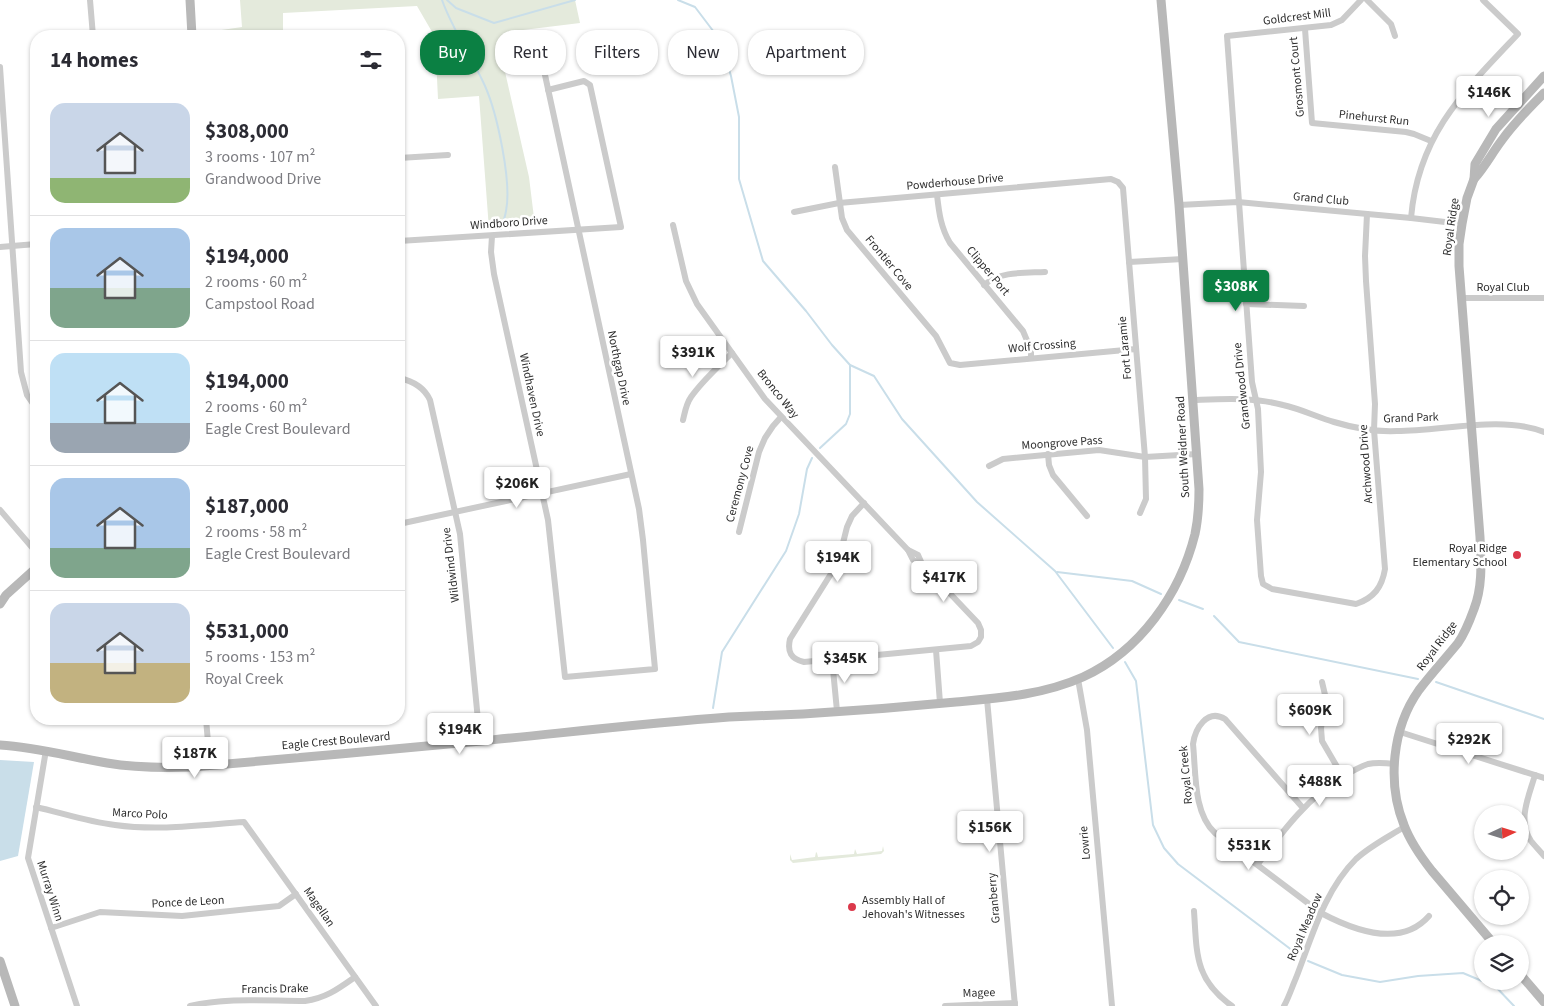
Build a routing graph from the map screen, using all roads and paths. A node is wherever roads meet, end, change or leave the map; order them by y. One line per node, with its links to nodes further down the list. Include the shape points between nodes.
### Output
1 (90, 0): 8 (street)
2 (190, 0): 9 (main road)
3 (1161, 0): 27 (main road, South Weidner Road)
4 (1361, 0): 7 (street, Goldcrest Mill, via 1339,22)
5 (1367, 0): 11 (street, via 1391,24)
6 (1483, 0): 18 (street, via 1518,34 1460,96)
7 (1305, 29): 10 (street, Goldcrest Mill); 17 (street, Grosmont Court)
8 (92, 30)
9 (192, 30)
10 (1227, 36): 25 (street, Grandwood Drive)
11 (1395, 36)
12 (0, 67): 37 (street)
13 (545, 75): 15 (street, Northgap Drive)
14 (1544, 76): 22 (main road, Royal Ridge, via 1496,129 1475,164)
15 (548, 90): 33 (street, Northgap Drive); 33 (street, Windboro Drive, via 584,81 590,85 621,227)
16 (1544, 93): 22 (main road, Royal Ridge, via 1505,136)
17 (1312, 123): 18 (street, Pinehurst Run, via 1406,132)
18 (1431, 141): 30 (street, via 1416,182)
19 (448, 155): 20 (street)
20 (405, 158)
21 (835, 167): 26 (street, Frontier Cove)
22 (1474, 179): 31 (main road, Royal Ridge)
23 (1118, 182): 24 (street, Powderhouse Drive, via 1111,179); 40 (street, Fort Laramie, via 1124,188)
24 (936, 195): 26 (street, Powderhouse Drive); 42 (street, Clipper Port, via 943,232)
25 (1238, 202): 27 (street, Grand Club); 29 (street, Grand Club); 45 (street, Grandwood Drive)
26 (839, 203): 28 (street, Powderhouse Drive); 50 (street, Frontier Cove, via 847,230 936,336)
27 (1178, 206): 39 (main road, South Weidner Road)
28 (794, 212)
29 (1367, 214): 30 (street, Grand Club); 58 (street, Archwood Drive, via 1365,256)
30 (1411, 218): 31 (street, Grand Club)
31 (1462, 224): 43 (main road, Royal Ridge, via 1459,244)
32 (673, 225): 48 (street, Bronco Way, via 691,293)
33 (579, 230): 34 (street, Windboro Drive); 64 (street, Northgap Drive)
34 (492, 236): 35 (street, Windboro Drive); 65 (street, Windhaven Drive, via 494,274)
35 (405, 241)
36 (30, 244): 37 (street)
37 (12, 246): 38 (street); 52 (street, via 22,377)
38 (0, 247)
39 (1183, 259): 40 (street); 53 (main road, South Weidner Road)
40 (1129, 262): 47 (street, Fort Laramie)
41 (1044, 272): 42 (street, via 1002,275)
42 (984, 285): 49 (street, Clipper Port, via 1023,331)
43 (1461, 298): 44 (street, Royal Club); 57 (main road, Royal Ridge)
44 (1544, 298)
45 (1246, 304): 46 (street); 54 (street, Grandwood Drive)
46 (1304, 306)
47 (1136, 349): 49 (street, Wolf Crossing); 62 (street, Fort Laramie)
48 (732, 353): 55 (street, Bronco Way); 56 (street, via 690,398)
49 (1031, 358): 50 (street, Wolf Crossing)
50 (950, 363)
51 (405, 380): 68 (street, Wildwind Drive, via 416,384 430,400)
52 (30, 399)
53 (1193, 400): 54 (street, Grand Park); 61 (main road, South Weidner Road)
54 (1256, 400): 58 (street, Grand Park); 75 (street, Grandwood Drive, via 1261,477 1257,520)
55 (781, 417): 66 (street, Bronco Way); 72 (street, Ceremony Cove, via 759,452)
56 (683, 420)
57 (1472, 426): 58 (street, Grand Park, via 1396,432); 59 (street, Grand Park, via 1514,425); 87 (main road, Royal Ridge, via 1481,564 1477,598 1458,642 1416,696)
58 (1374, 430): 75 (street, Archwood Drive, via 1385,569 1378,591 1356,604 1272,590)
59 (1544, 432)
60 (1048, 454): 62 (street, Moongrove Pass, via 1099,450); 63 (street, Moongrove Pass, via 1003,460); 70 (street, via 1053,476)
61 (1197, 454): 62 (street, Moongrove Pass); 80 (main road, South Weidner Road, via 1199,489 1195,534 1176,586 1158,615 1125,650)
62 (1145, 457): 69 (street, Fort Laramie, via 1146,499)
63 (989, 466)
64 (631, 474): 65 (street); 79 (street, Northgap Drive, via 643,540 655,669)
65 (542, 492): 68 (street); 79 (street, Windhaven Drive, via 552,546)
66 (864, 504): 77 (street, Bronco Way, via 908,550 918,555 922,564 978,623 981,630 978,642 971,646); 78 (street, via 852,516 834,568 788,647 796,660)
67 (0, 510): 73 (street)
68 (455, 511): 71 (street); 88 (street, Wildwind Drive, via 464,570)
69 (1140, 514)
70 (1087, 516)
71 (405, 523)
72 (739, 532)
73 (30, 545)
74 (30, 573): 76 (main road)
75 (1263, 584)
76 (0, 604)
77 (936, 650): 78 (street); 83 (street)
78 (832, 659): 84 (street)
79 (565, 677)
80 (1078, 679): 82 (main road, South Weidner Road, via 1022,695); 118 (street, Lowrie, via 1087,730)
81 (1322, 682): 94 (street, via 1326,699 1322,741)
82 (987, 699): 83 (main road, South Weidner Road); 112 (street, Granberry)
83 (940, 704): 84 (main road, South Weidner Road)
84 (837, 711): 85 (main road, South Weidner Road)
85 (734, 717): 88 (main road, Eagle Crest Boulevard)
86 (207, 725): 92 (street)
87 (1400, 732): 91 (main road, Royal Ridge); 93 (street)
88 (480, 741): 92 (main road, Eagle Crest Boulevard)
89 (0, 746): 90 (main road, Eagle Crest Boulevard)
90 (46, 750): 92 (main road, Eagle Crest Boulevard, via 133,766); 96 (street, Murray Winn)
91 (1395, 764): 94 (street, via 1369,764); 99 (main road, Royal Ridge, via 1395,795)
92 (210, 765)
93 (1535, 775): 95 (street); 100 (street, via 1524,813 1525,829)
94 (1343, 777): 97 (street)
95 (1544, 778)
96 (36, 807): 98 (street, Marco Polo, via 98,823 136,827); 106 (street, Murray Winn, via 28,858)
97 (1304, 808): 101 (street); 101 (street, Royal Creek, via 1220,716 1208,718 1201,724 1193,744 1200,809 1205,822)
98 (244, 822): 102 (street, Magellan)
99 (1404, 827): 104 (street, Royal Meadow, via 1357,859 1337,883); 107 (main road, Royal Ridge, via 1422,858)
100 (1544, 856)
101 (1258, 864): 104 (street, Royal Creek)
102 (296, 894): 106 (street, Ponce de Leon, via 278,906 182,916 100,912); 109 (street, Magellan)
103 (1194, 911): 119 (street, via 1202,971 1213,990)
104 (1321, 913): 105 (street, Royal Creek, via 1353,927 1387,933 1416,928); 120 (street, Royal Meadow)
105 (1429, 916)
106 (50, 928): 114 (street, Murray Winn)
107 (1486, 935)
108 (0, 961): 113 (main road)
109 (355, 977): 115 (street, Francis Drake, via 329,995 317,999 231,1001); 116 (street, Magellan)
110 (1529, 984): 111 (main road)
111 (1544, 1002)
112 (1015, 1004): 117 (street, Magee)
113 (15, 1006)
114 (77, 1006)
115 (190, 1006)
116 (376, 1006)
117 (944, 1006)
118 (1112, 1006)
119 (1232, 1006)
120 (1284, 1006)

